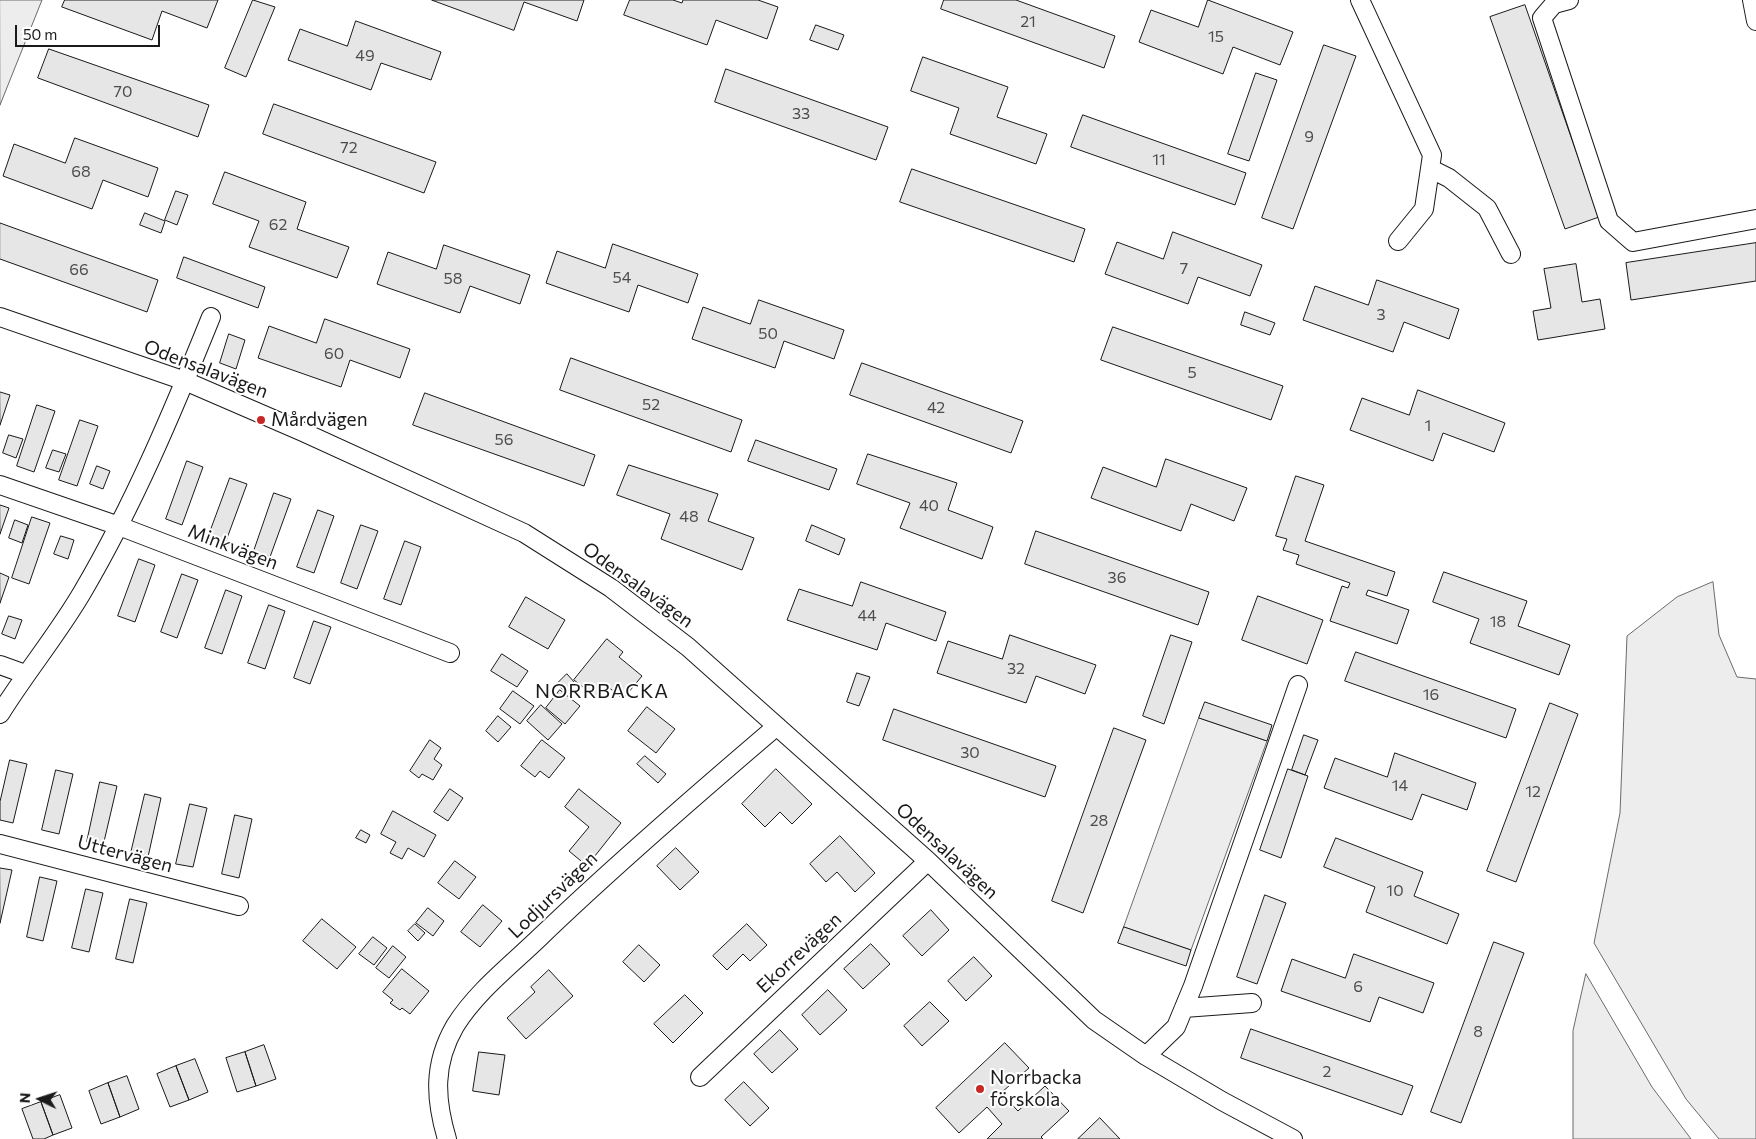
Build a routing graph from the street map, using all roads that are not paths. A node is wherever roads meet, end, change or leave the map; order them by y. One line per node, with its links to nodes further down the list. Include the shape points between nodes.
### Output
1 (1360, 0): 5 (street, via 1432,155)
2 (1569, 0): 6 (street, via 1554,4 1542,18 1610,221 1633,242)
3 (1752, 0): 4 (street)
4 (1756, 21)
5 (1431, 169): 7 (street, via 1424,210); 8 (street, via 1449,178 1486,208)
6 (1756, 219)
7 (1398, 242)
8 (1511, 254)
9 (0, 317): 11 (street, Odensalavägen)
10 (211, 317): 11 (street)
11 (185, 382): 13 (street); 19 (street, Odensalavägen, via 524,533 619,594 688,647)
12 (0, 484): 13 (street, Minkvägen)
13 (119, 526): 14 (street, Minkvägen); 16 (street, via 82,593)
14 (450, 653)
15 (0, 665): 16 (street)
16 (25, 674): 18 (street)
17 (1298, 684): 24 (street)
18 (0, 714)
19 (777, 726): 21 (street, Odensalavägen); 27 (street, Lodjursvägen, via 613,868 476,999 455,1026 443,1056 437,1084 437,1100)
20 (0, 844): 22 (street, Uttervägen)
21 (928, 861): 25 (street, Odensalavägen, via 1078,1006); 26 (street, Ekorrevägen)
22 (239, 906)
23 (1252, 1003): 24 (street)
24 (1184, 1008): 25 (street, via 1176,1027)
25 (1146, 1056): 28 (street, Odensalavägen, via 1222,1102)
26 (700, 1077)
27 (447, 1139)
28 (1293, 1139)

